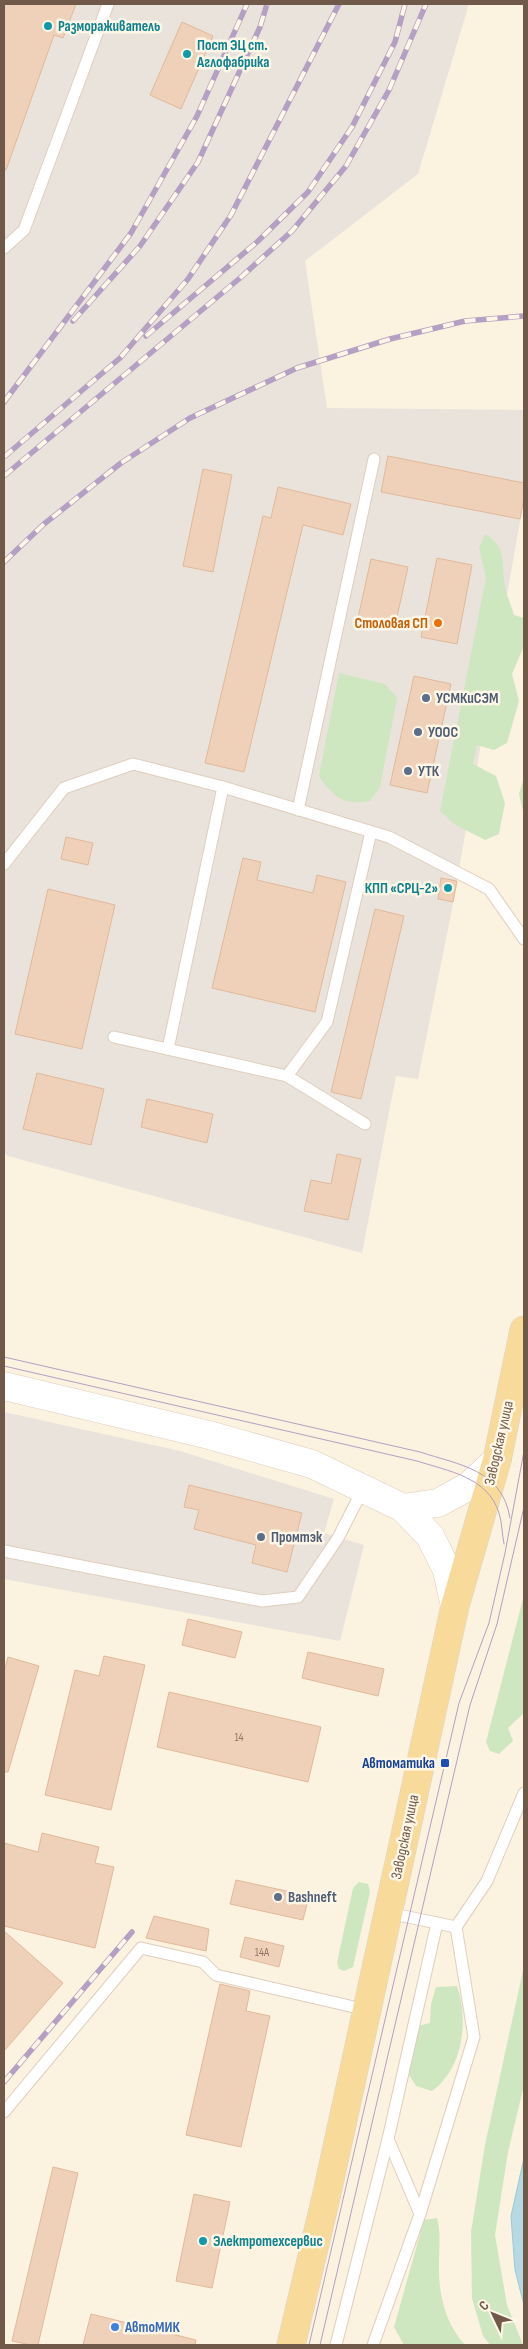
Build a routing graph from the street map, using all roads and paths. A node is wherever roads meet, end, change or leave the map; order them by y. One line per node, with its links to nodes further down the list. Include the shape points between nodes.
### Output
1 (108, 4): 2 (lane, via 24,230)
2 (4, 248)
3 (374, 459): 5 (lane)
4 (223, 787): 5 (lane); 7 (lane, via 133,764 64,788); 10 (lane)
5 (298, 810): 6 (lane)
6 (371, 832): 8 (lane, via 488,889); 11 (lane, via 327,1022)
7 (4, 864)
8 (524, 939)
9 (114, 1037): 10 (lane)
10 (168, 1049): 11 (lane)
11 (287, 1076): 12 (lane)
12 (365, 1124)
13 (524, 1330): 15 (main road, Заводская улица)
14 (4, 1386): 16 (street, via 209,1435 312,1464)
15 (496, 1460): 17 (street, via 468,1486 438,1503); 19 (main road, Заводская улица)
16 (363, 1489): 17 (street); 18 (lane, via 338,1538 298,1597 262,1601)
17 (402, 1508): 19 (street, via 430,1536 446,1570)
18 (4, 1552)
19 (455, 1606): 21 (main road, Заводская улица)
20 (524, 1793): 23 (lane, via 487,1881)
21 (389, 1913): 22 (lane); 24 (main road, Заводская улица)
22 (437, 1923): 23 (lane); 26 (lane)
23 (456, 1928): 27 (lane, via 474,2037)
24 (367, 2010): 25 (lane, via 216,1975 203,1962 140,1948); 28 (main road, Заводская улица)
25 (4, 2112)
26 (388, 2140): 27 (lane); 29 (lane)
27 (420, 2214): 30 (lane)
28 (291, 2345)
29 (336, 2345)
30 (373, 2345)

